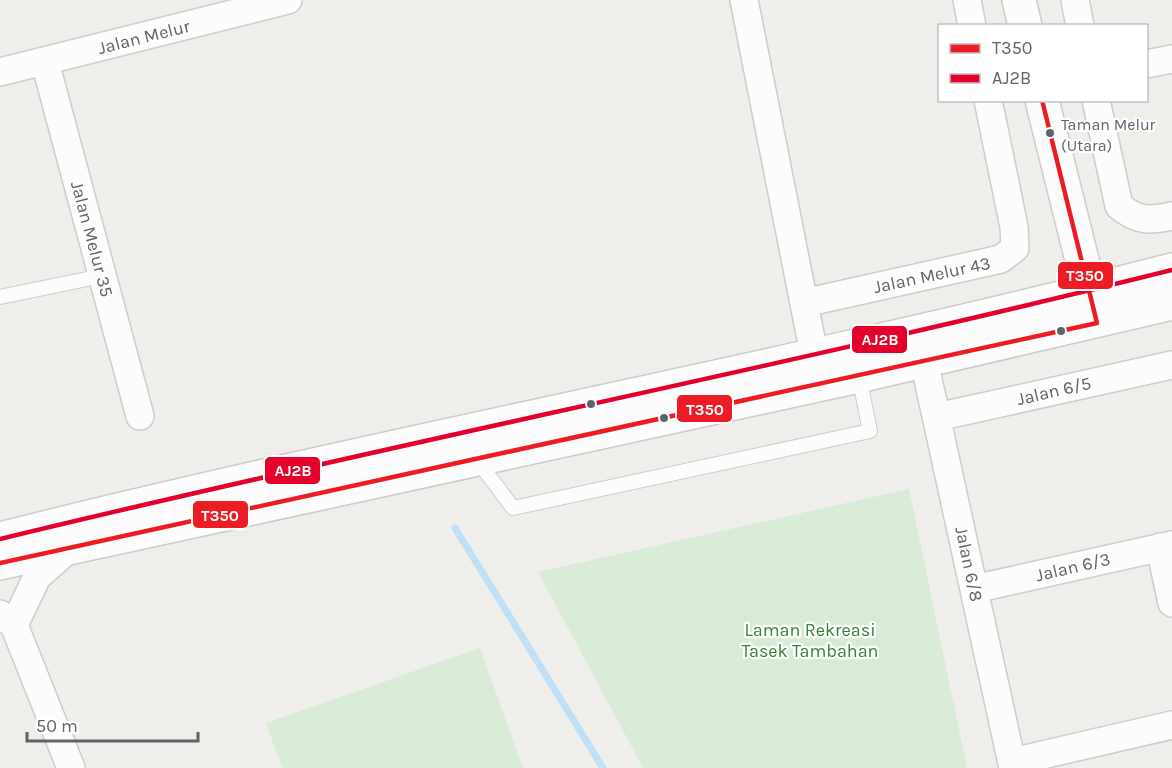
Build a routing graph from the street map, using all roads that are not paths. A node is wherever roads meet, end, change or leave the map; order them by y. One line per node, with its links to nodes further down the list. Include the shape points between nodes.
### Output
1 (744, 0): 21 (street)
2 (967, 0): 6 (street)
3 (1019, 0): 7 (street)
4 (1075, 0): 8 (street)
5 (282, 1): 10 (street, Jalan Melur)
6 (972, 24)
7 (1025, 24)
8 (1080, 24)
9 (1172, 59): 11 (street)
10 (45, 62): 12 (street, Jalan Melur); 18 (street, Jalan Melur 35)
11 (1148, 64)
12 (0, 72)
13 (988, 102): 21 (street, Jalan Melur 43, via 1015,248 1001,260)
14 (1043, 102): 19 (street)
15 (1096, 102): 16 (street, via 1119,206 1132,217)
16 (1172, 216)
17 (1172, 270): 19 (street)
18 (102, 276): 20 (lane); 28 (street, Jalan Melur 35)
19 (1090, 291): 23 (street); 24 (street)
20 (0, 297)
21 (804, 303): 24 (street)
22 (1172, 303): 23 (street)
23 (1097, 323): 25 (street)
24 (814, 354): 30 (street)
25 (924, 361): 27 (street); 29 (street, Jalan 6/8)
26 (1172, 365): 29 (street, Jalan 6/5)
27 (859, 376): 30 (street); 30 (lane, via 870,431 513,508)
28 (140, 416)
29 (937, 417): 35 (street, Jalan 6/8)
30 (473, 444): 31 (street); 33 (street)
31 (0, 539)
32 (1166, 546): 35 (street, Jalan 6/3); 36 (street)
33 (71, 547): 34 (street); 37 (street, via 37,577)
34 (0, 563)
35 (974, 589): 39 (street, Jalan 6/8)
36 (1172, 603)
37 (7, 620): 40 (street)
38 (1172, 725): 39 (street)
39 (1013, 765)
40 (71, 768)

